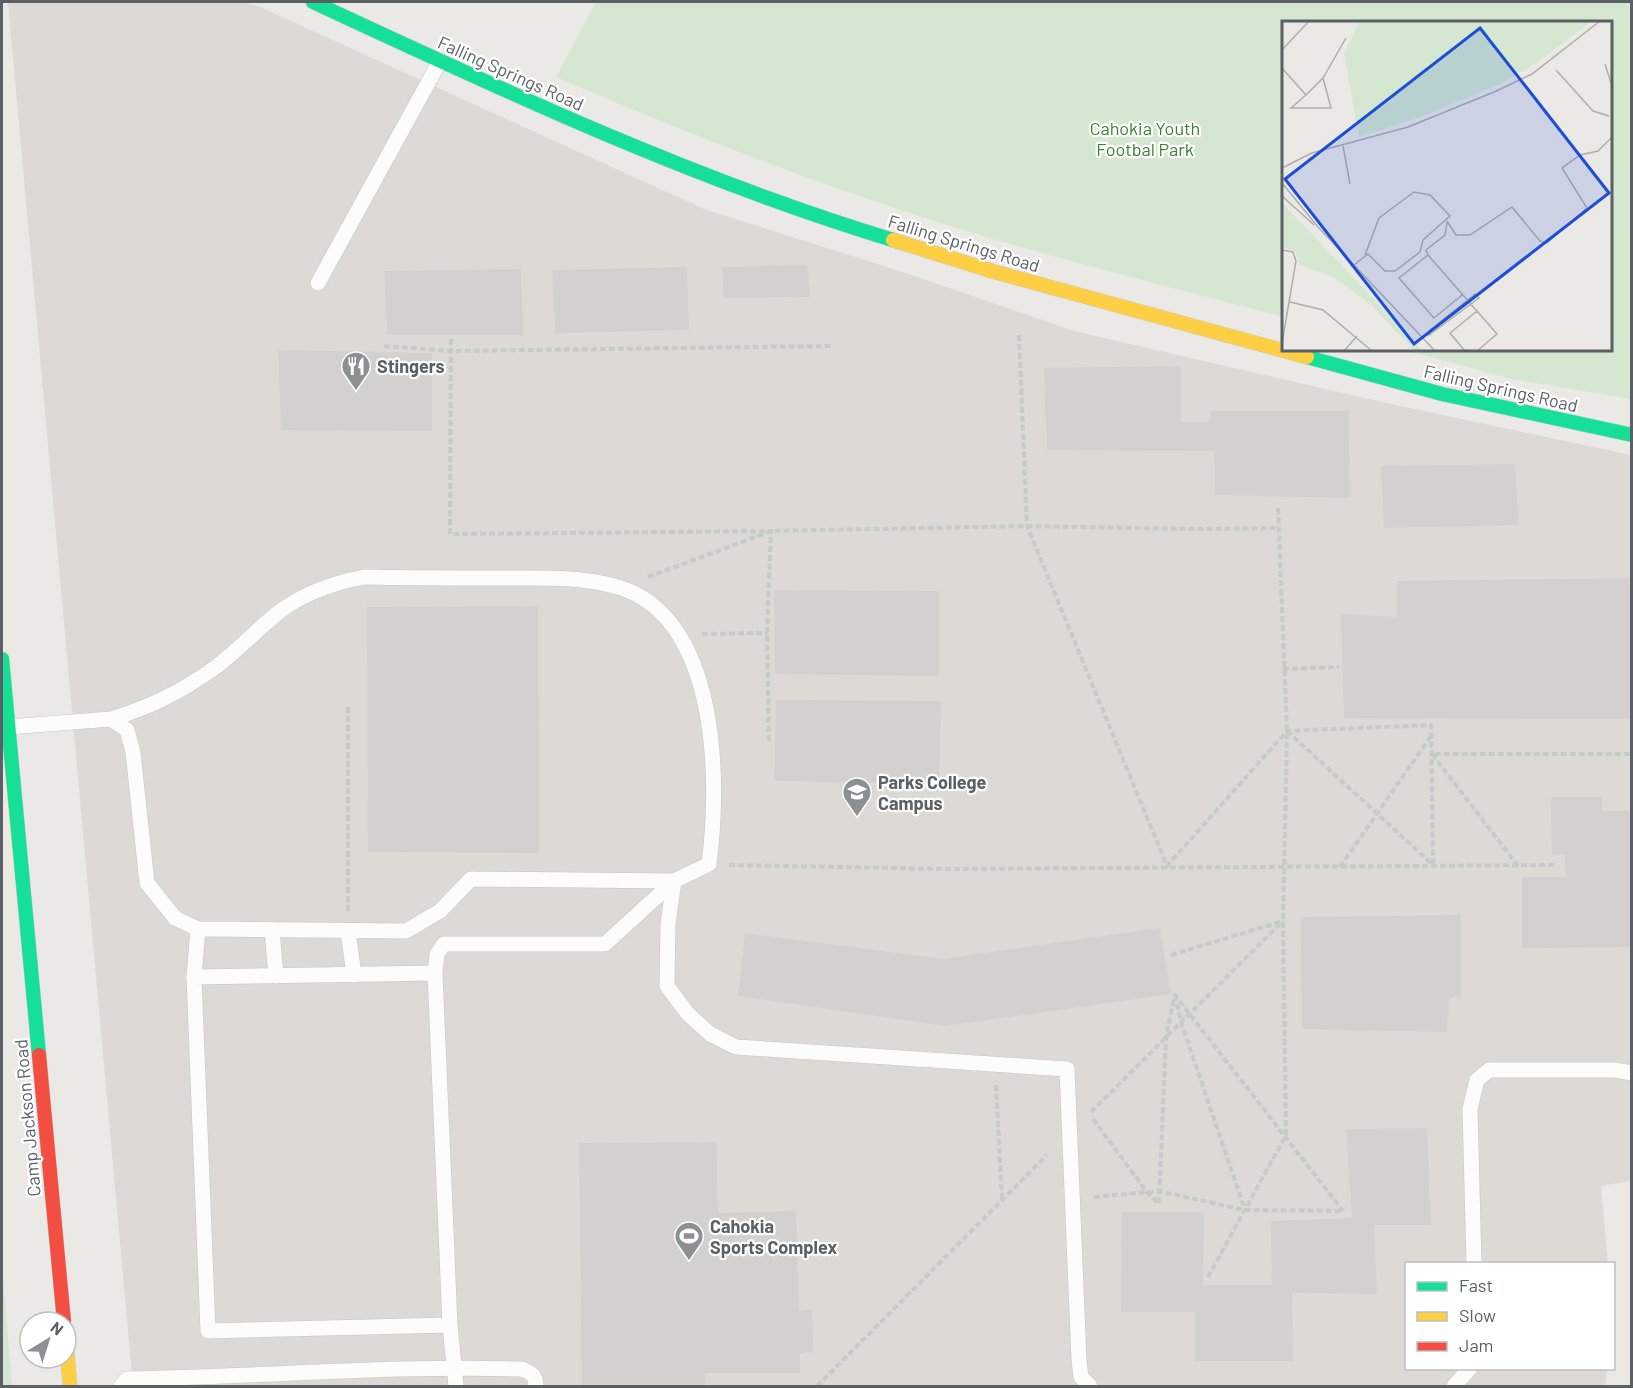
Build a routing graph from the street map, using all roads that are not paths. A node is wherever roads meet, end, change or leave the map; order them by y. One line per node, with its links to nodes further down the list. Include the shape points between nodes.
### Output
1 (313, 2): 2 (street, Falling Springs Road)
2 (440, 61): 3 (lane); 4 (street, Falling Springs Road, via 525,101 700,173 863,231 995,272)
3 (318, 283)
4 (1282, 350)
5 (1284, 351): 6 (street, Falling Springs Road, via 1442,394)
6 (1632, 435)
7 (2, 659): 9 (street, Camp Jackson Road)
8 (111, 719): 9 (lane); 10 (lane, via 152,707 182,690 245,644 280,612 333,584 364,577 575,579 620,588 656,608 679,634 695,671 711,729 714,826 709,864); 11 (lane, via 127,730 134,752 147,883 175,918)
9 (8, 728): 20 (street, Camp Jackson Road)
10 (674, 880): 13 (lane, via 471,879 440,911 406,931); 14 (lane, via 605,944 444,944 437,954); 30 (lane, via 668,924 667,986 688,1014 710,1034 736,1047 1068,1070 1079,1360 1081,1377)
11 (198, 929): 12 (lane); 17 (lane)
12 (272, 930): 13 (lane); 16 (lane)
13 (348, 931): 15 (lane)
14 (435, 973): 15 (lane); 21 (lane)
15 (354, 975): 16 (lane)
16 (276, 976): 17 (lane)
17 (194, 977): 21 (lane, via 208,1331)
18 (1632, 1073): 19 (lane, via 1489,1070 1477,1080 1470,1109)
19 (1474, 1262)
20 (63, 1310)
21 (450, 1325): 22 (lane)
22 (454, 1367): 25 (lane); 28 (lane); 29 (lane, via 522,1369 536,1379)
23 (69, 1370): 26 (street)
24 (1468, 1370): 31 (lane)
25 (239, 1382): 27 (lane, via 127,1379)
26 (70, 1386)
27 (122, 1386)
28 (456, 1386)
29 (536, 1386)
30 (1090, 1386)
31 (1454, 1386)

